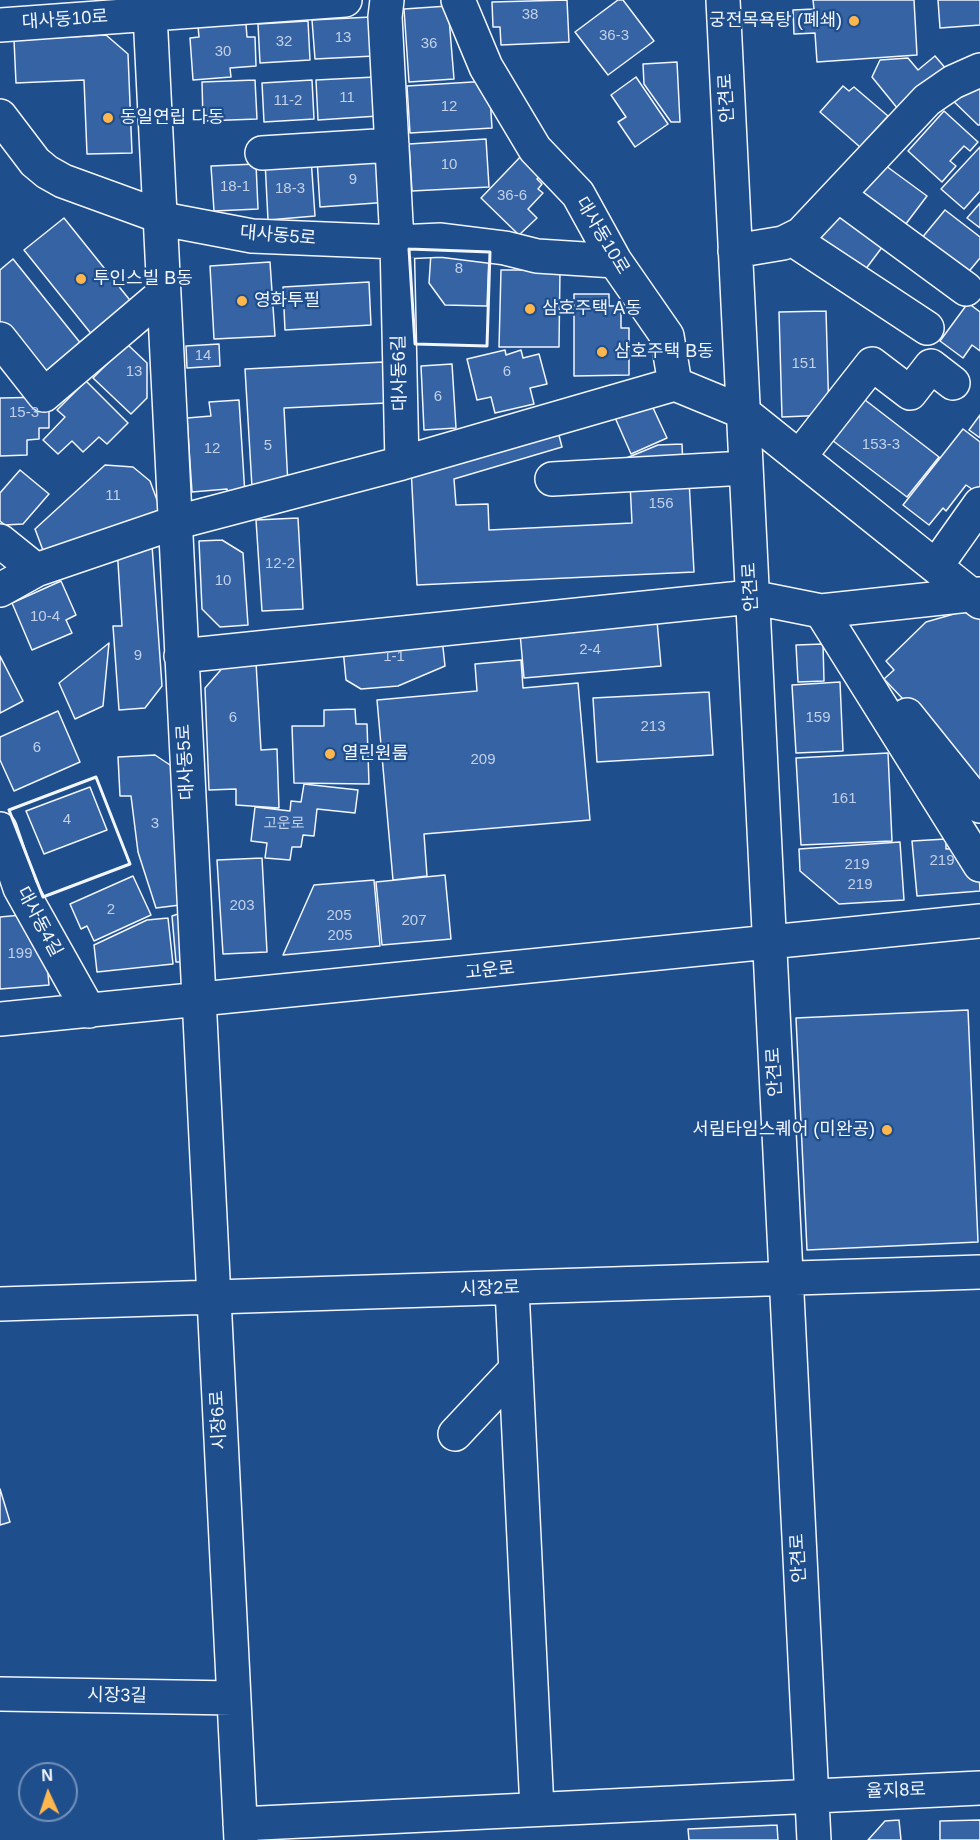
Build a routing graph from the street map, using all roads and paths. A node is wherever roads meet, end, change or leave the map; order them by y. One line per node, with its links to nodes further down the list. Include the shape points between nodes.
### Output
1 (345, 0): 5 (street, 대사동10로)
2 (387, 0): 9 (street, 대사동6길)
3 (458, 0): 16 (street, 대사동10로, via 486,67 535,149 578,194)
4 (723, 0): 15 (street, 안견로)
5 (150, 14): 6 (street, 대사동10로); 12 (street, 대사동5로)
6 (0, 25)
7 (980, 70): 11 (street, via 927,100)
8 (0, 116): 12 (street, 대사동5로, via 47,172)
9 (392, 145): 10 (street); 14 (street, 대사동6길)
10 (262, 153)
11 (838, 195): 13 (street); 17 (street)
12 (160, 216): 14 (street, 대사동5로, via 252,236); 18 (street, 대사동5로)
13 (792, 239): 15 (street); 19 (street)
14 (397, 242): 16 (street, 대사동5로, via 441,240 537,256); 25 (street, 대사동6길)
15 (735, 251): 23 (street, 안견로)
16 (615, 261): 22 (street, 대사동10로, via 667,336)
17 (966, 288)
18 (163, 294): 20 (street, via 44,395); 29 (street, 대사동5로)
19 (927, 327)
20 (0, 339)
21 (953, 383): 24 (street, via 930,366 910,393 872,364)
22 (675, 384): 23 (street); 25 (street)
23 (743, 412): 24 (street); 26 (street, 안견로)
24 (799, 457): 31 (street)
25 (402, 463): 29 (street)
26 (745, 468): 27 (street); 34 (street, 안견로)
27 (552, 479)
28 (980, 504): 31 (street)
29 (174, 522): 32 (street); 37 (street, 대사동5로)
30 (0, 541): 32 (street)
31 (936, 566): 35 (street)
32 (36, 570): 33 (street)
33 (0, 590)
34 (752, 597): 36 (street); 37 (street); 42 (street, 안견로)
35 (977, 597): 36 (street)
36 (831, 610): 38 (street, via 894,698); 40 (street)
37 (181, 656): 43 (street, 대사동5로)
38 (980, 806)
39 (0, 829): 44 (street, 대사동4길, via 20,888)
40 (980, 865)
41 (980, 921): 42 (street, 고운로)
42 (768, 943): 43 (street, 고운로); 47 (street, 안견로)
43 (197, 1001): 44 (street, 고운로); 49 (street, 시장6로)
44 (89, 1011): 45 (street, 고운로)
45 (0, 1019)
46 (980, 1272): 47 (street, 시장2로)
47 (785, 1280): 48 (street, 시장2로); 56 (street, 안견로)
48 (512, 1289): 49 (street, 시장2로); 51 (street)
49 (212, 1298): 50 (street, 시장2로); 54 (street, 시장6로)
50 (0, 1304)
51 (516, 1369): 52 (street); 57 (street)
52 (456, 1434)
53 (0, 1694): 54 (street, 시장3길)
54 (233, 1698): 58 (street, 시장6로)
55 (980, 1788): 56 (street, 율지8로)
56 (811, 1795): 57 (street, 율지8로); 59 (street, 안견로)
57 (537, 1809): 58 (street, 율지8로)
58 (240, 1832)
59 (814, 1840)

